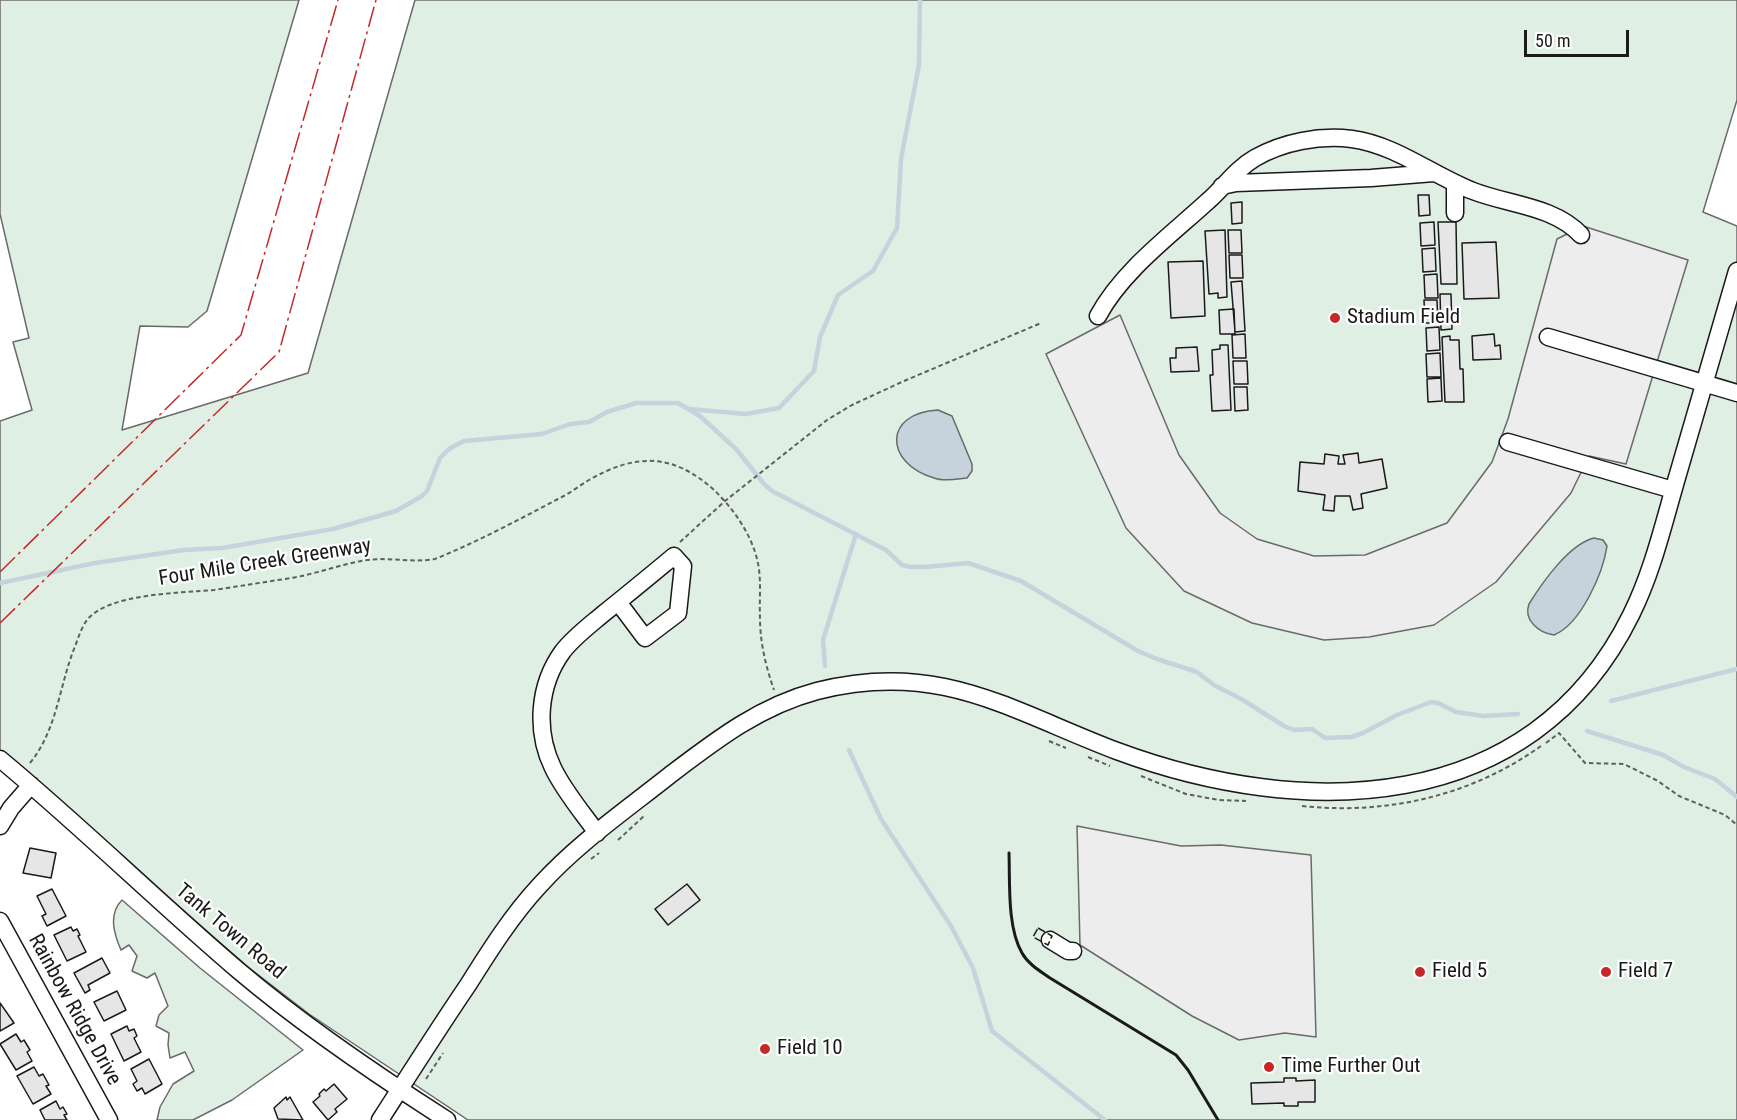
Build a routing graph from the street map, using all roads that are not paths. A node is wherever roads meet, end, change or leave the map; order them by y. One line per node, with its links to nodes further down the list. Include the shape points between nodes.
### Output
1 (1434, 173): 2 (street); 3 (street); 3 (street, via 1382,147 1331,138 1275,148 1243,166)
2 (1455, 184): 5 (street); 7 (street, via 1562,219)
3 (1222, 186): 4 (street)
4 (1205, 203): 6 (street); 9 (street, via 1123,282)
5 (1455, 213)
6 (1206, 224)
7 (1581, 235)
8 (1737, 271): 11 (street)
9 (1098, 316)
10 (1548, 337): 11 (street)
11 (1705, 384): 12 (street); 14 (street)
12 (1737, 393)
13 (1508, 442): 14 (street)
14 (1673, 490): 19 (street, via 1641,593 1600,665 1537,729 1451,775 1410,786 1353,792 1222,782 1117,751 970,692 907,681 869,682 812,692 745,720)
15 (618, 602): 15 (street, via 674,556 683,566 678,613 645,638); 19 (street, via 563,651 546,686 542,708 545,749 554,770)
16 (0, 759): 17 (street, Tank Town Road)
17 (27, 777): 18 (street); 23 (street, Tank Town Road, via 240,972)
18 (0, 826)
19 (597, 833): 23 (street, via 553,871 513,918)
20 (0, 921): 24 (street, Rainbow Ridge Drive)
21 (1050, 940): 22 (street)
22 (1073, 951)
23 (400, 1090): 25 (street); 26 (street, Tank Town Road)
24 (109, 1120)
25 (380, 1120)
26 (447, 1120)

